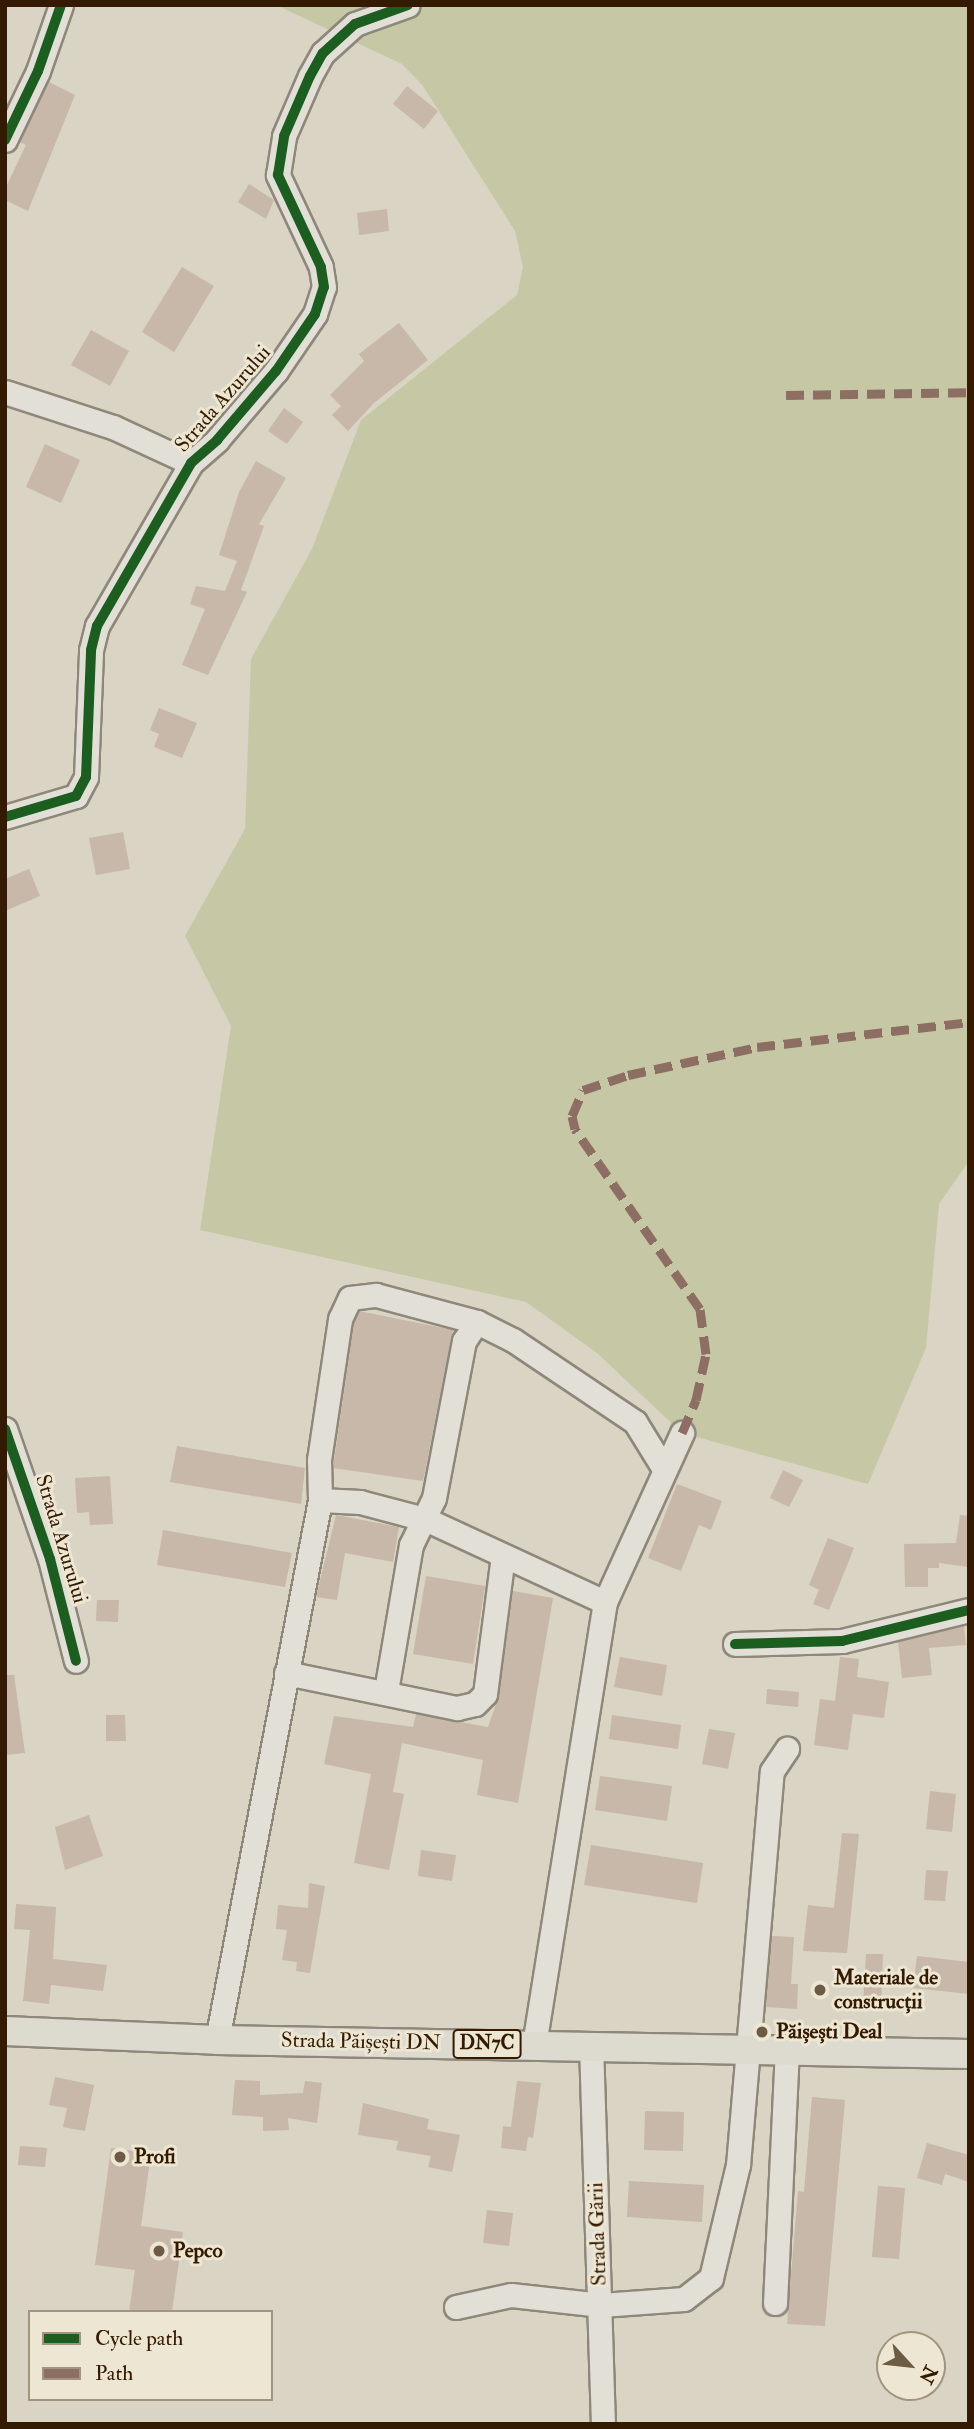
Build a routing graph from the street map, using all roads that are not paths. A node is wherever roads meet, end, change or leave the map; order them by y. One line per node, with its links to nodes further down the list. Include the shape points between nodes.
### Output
1 (61, 5): 3 (street, via 38,71)
2 (408, 5): 5 (street, Strada Azurului, via 355,24 323,53 310,76 284,136 278,175 321,267 324,287 315,314 275,370 217,440)
3 (5, 140)
4 (5, 392): 5 (street, via 113,427)
5 (191, 463): 6 (street, Strada Azurului, via 97,626 91,650 86,777 76,796)
6 (5, 817)
7 (477, 1322): 10 (street, via 513,1340 635,1422); 11 (street, via 376,1295 350,1298 340,1319 319,1460); 12 (street, via 464,1341 434,1498)
8 (5, 1429): 17 (street, Strada Azurului, via 50,1559)
9 (682, 1433): 10 (street)
10 (664, 1469): 14 (street)
11 (320, 1500): 12 (street, via 360,1502); 18 (street)
12 (425, 1519): 13 (street); 19 (street, via 411,1545)
13 (503, 1556): 14 (street); 19 (street, via 485,1694 475,1704 457,1708)
14 (605, 1602): 24 (street)
15 (969, 1610): 16 (street, via 842,1641)
16 (735, 1644)
17 (76, 1661)
18 (286, 1673): 19 (street); 22 (street)
19 (386, 1691)
20 (787, 1749): 25 (street, via 772,1771)
21 (5, 2031): 22 (main road, Strada Păișești DN / DN7C)
22 (217, 2040): 24 (main road, Strada Păișești DN / DN7C)
23 (591, 2043): 24 (main road, Strada Păișești DN / DN7C); 25 (main road, Strada Păișești DN / DN7C); 29 (street, Strada Gării)
24 (534, 2045)
25 (745, 2049): 26 (main road, Strada Păișești DN / DN7C); 29 (street, via 738,2165 711,2278 684,2299)
26 (787, 2050): 27 (main road, Strada Păișești DN / DN7C); 28 (street)
27 (969, 2054)
28 (775, 2303)
29 (601, 2305): 30 (street, via 511,2295); 31 (street, Strada Gării)
30 (456, 2307)
31 (603, 2424)

